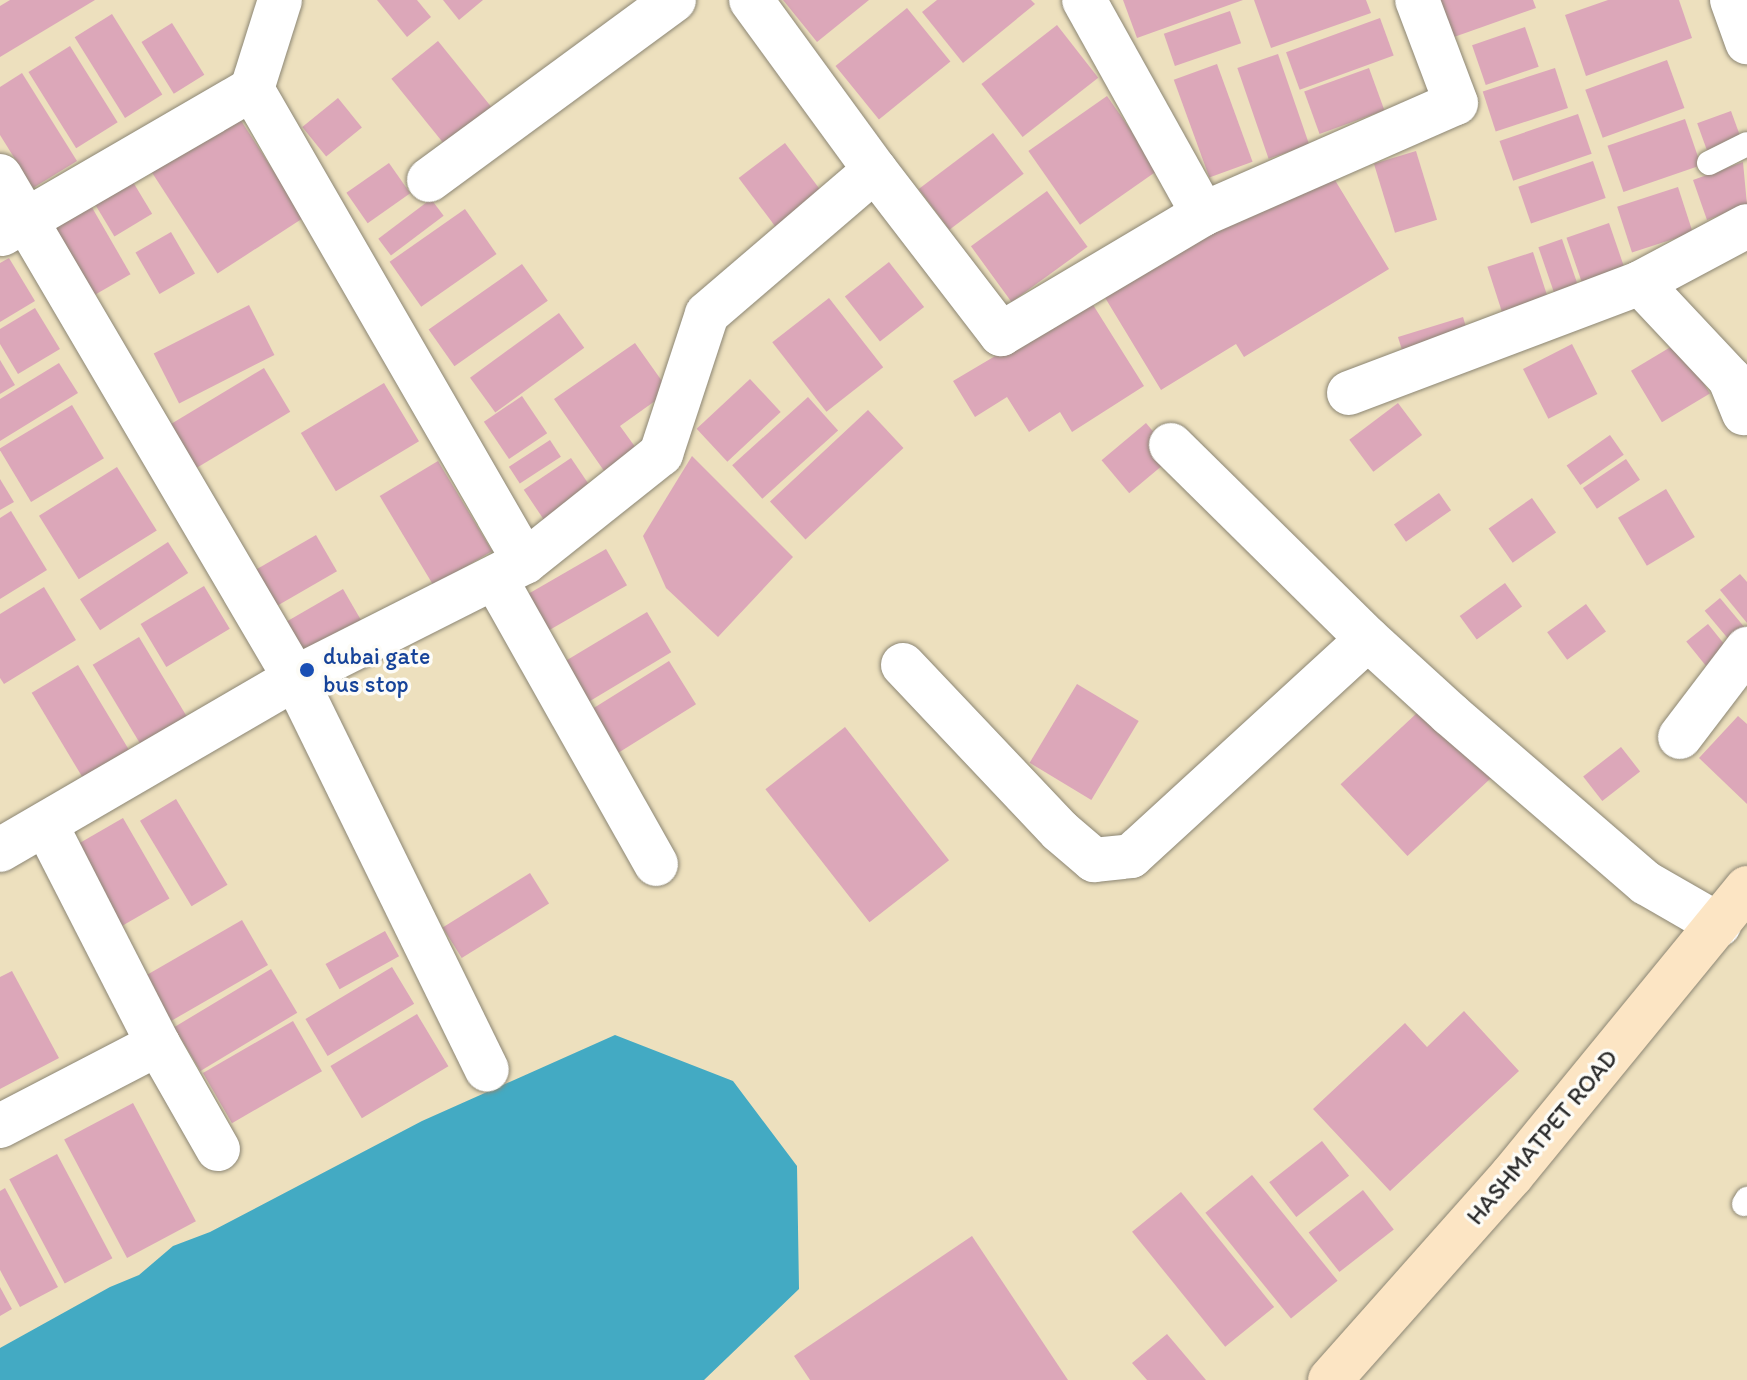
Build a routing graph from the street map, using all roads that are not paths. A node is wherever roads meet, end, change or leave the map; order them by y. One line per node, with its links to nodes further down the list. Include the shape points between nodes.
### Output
1 (674, 0): 13 (street)
2 (751, 0): 11 (street)
3 (1084, 0): 14 (street)
4 (1417, 0): 14 (street, via 1456,103)
5 (1732, 0): 7 (street)
6 (277, 1): 8 (street)
7 (1747, 42)
8 (252, 89): 16 (street); 21 (street)
9 (1747, 144): 10 (lane)
10 (1709, 163)
11 (875, 170): 14 (street, via 1001,334); 21 (street, via 707,314 661,454)
12 (0, 176): 16 (street)
13 (429, 180)
14 (1203, 214)
15 (1747, 226): 17 (street)
16 (13, 228): 25 (street)
17 (1640, 283): 18 (street); 19 (street, via 1730,379)
18 (1349, 393)
19 (1744, 413)
20 (1171, 445): 22 (street)
21 (511, 571): 25 (street); 29 (street)
22 (1368, 639): 24 (street, via 1131,856 1094,860); 31 (street, via 1646,883)
23 (1747, 649): 26 (street)
24 (903, 665)
25 (295, 678): 27 (street); 33 (street)
26 (1680, 737)
27 (46, 825): 28 (street); 32 (street)
28 (0, 850)
29 (656, 864)
30 (1747, 888): 31 (main road, HASHMATPET ROAD)
31 (1719, 925): 36 (main road, HASHMATPET ROAD, via 1512,1175)
32 (158, 1044): 34 (street); 35 (street)
33 (487, 1070)
34 (0, 1126)
35 (218, 1149)
36 (1330, 1380)

